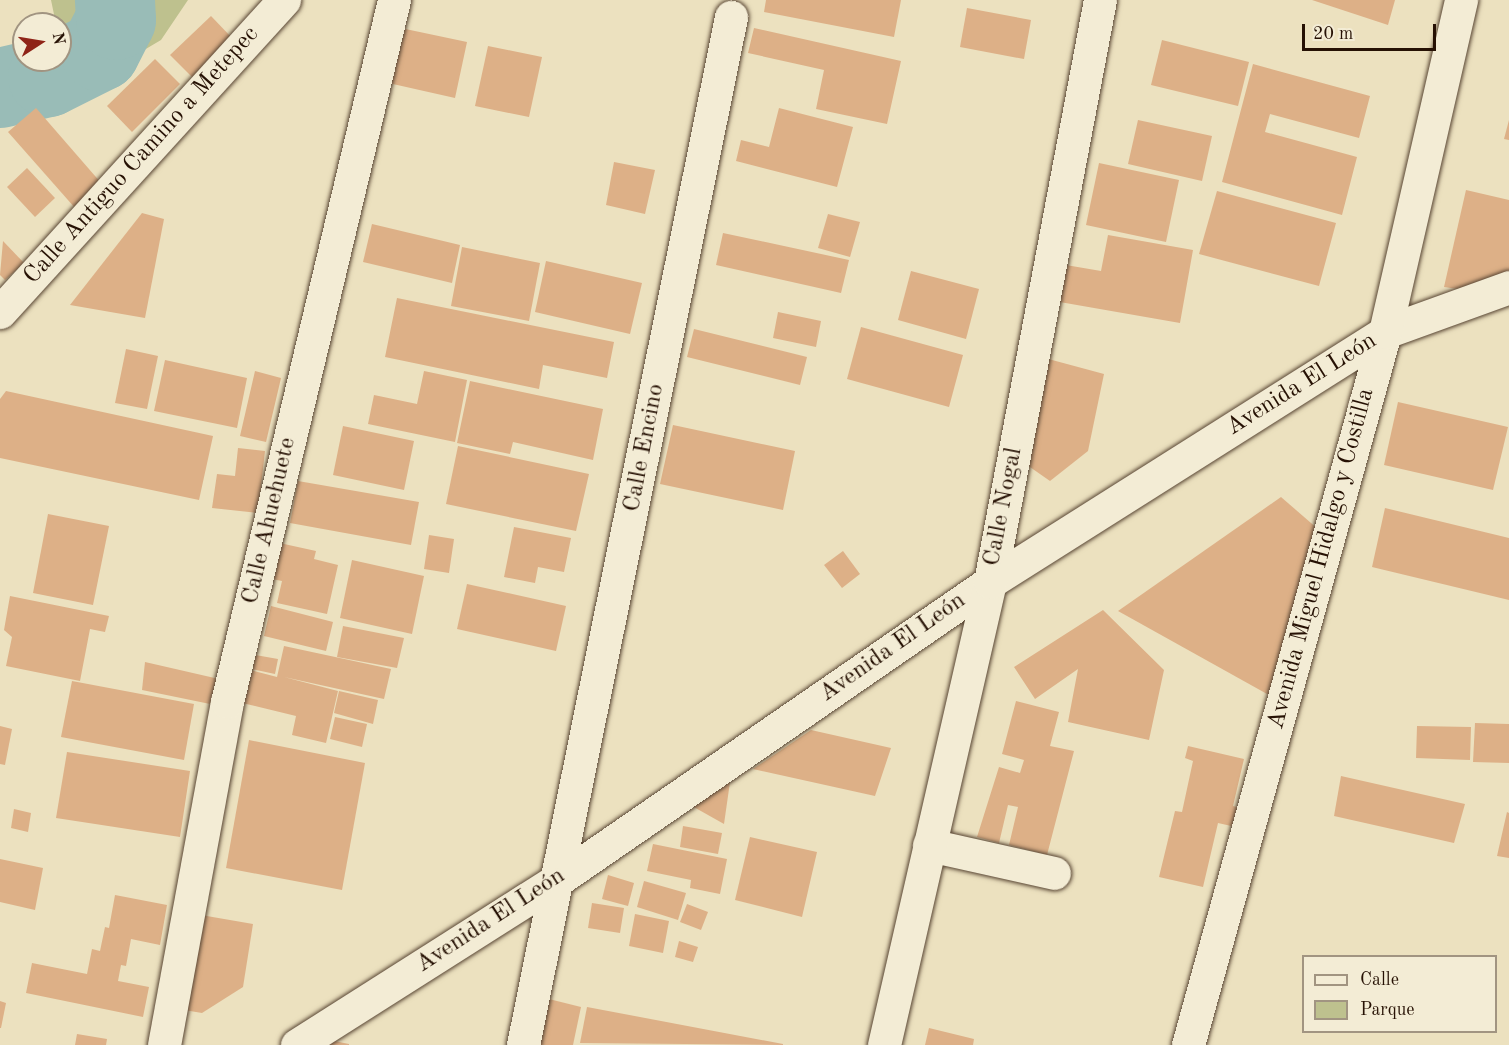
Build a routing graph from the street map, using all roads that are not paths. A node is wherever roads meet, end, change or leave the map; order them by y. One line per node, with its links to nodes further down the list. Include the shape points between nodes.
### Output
1 (284, 0): 7 (street, Calle Antiguo Camino a Metepec)
2 (394, 0): 13 (street, Calle Ahuehuete, via 227,702)
3 (1100, 0): 9 (street, Calle Nogal)
4 (1461, 0): 8 (street, Avenida Miguel Hidalgo y Costilla)
5 (731, 17): 12 (street, Calle Encino)
6 (1509, 287): 8 (street, Avenida El León)
7 (0, 312)
8 (1385, 332): 9 (street, Avenida El León); 17 (street, Avenida Miguel Hidalgo y Costilla)
9 (990, 582): 10 (street, Calle Nogal); 12 (street, Avenida El León)
10 (929, 845): 11 (street); 16 (street, Calle Nogal)
11 (1054, 873)
12 (559, 879): 14 (street, Avenida El León); 15 (street, Calle Encino)
13 (164, 1045)
14 (297, 1045)
15 (523, 1045)
16 (884, 1045)
17 (1188, 1045)

